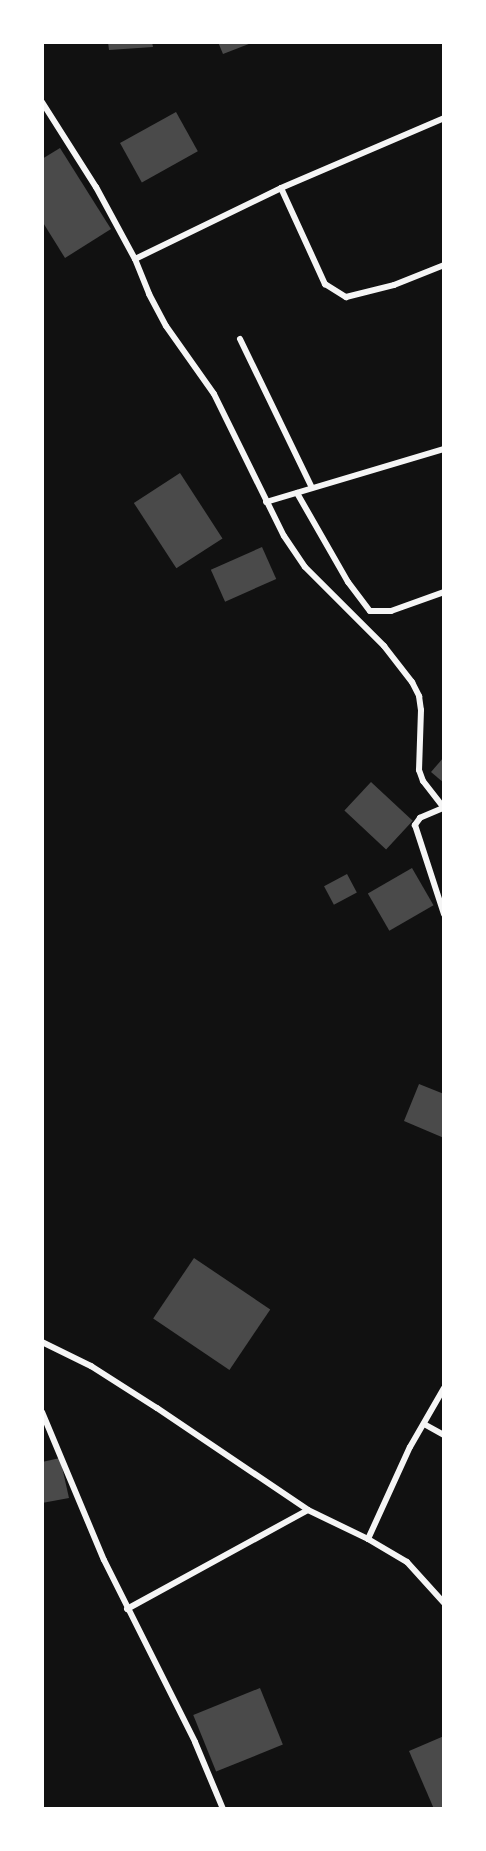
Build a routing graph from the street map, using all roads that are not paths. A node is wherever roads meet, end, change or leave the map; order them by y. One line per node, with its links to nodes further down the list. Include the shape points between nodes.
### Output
1 (42, 102): 4 (street, via 96,187)
2 (444, 118): 3 (street)
3 (281, 188): 4 (street); 5 (street, via 325,284 346,297 394,285)
4 (135, 259): 10 (street, via 166,326 214,394)
5 (444, 265)
6 (240, 339): 8 (street)
7 (444, 449): 8 (street)
8 (312, 488): 9 (street)
9 (297, 493): 10 (street); 11 (street, via 348,582 370,611 391,611)
10 (266, 502): 12 (street, via 305,567 384,646 412,682 421,710 419,770)
11 (444, 592)
12 (444, 808): 13 (street, via 420,818 416,825)
13 (444, 914)
14 (42, 1342): 19 (street, via 91,1366 157,1407)
15 (444, 1388): 17 (street)
16 (42, 1412): 22 (street)
17 (424, 1424): 18 (street); 20 (street)
18 (444, 1435)
19 (308, 1510): 20 (street); 22 (street)
20 (368, 1539): 21 (street, via 407,1562)
21 (444, 1603)
22 (127, 1609): 23 (street, via 195,1742)
23 (223, 1809)

